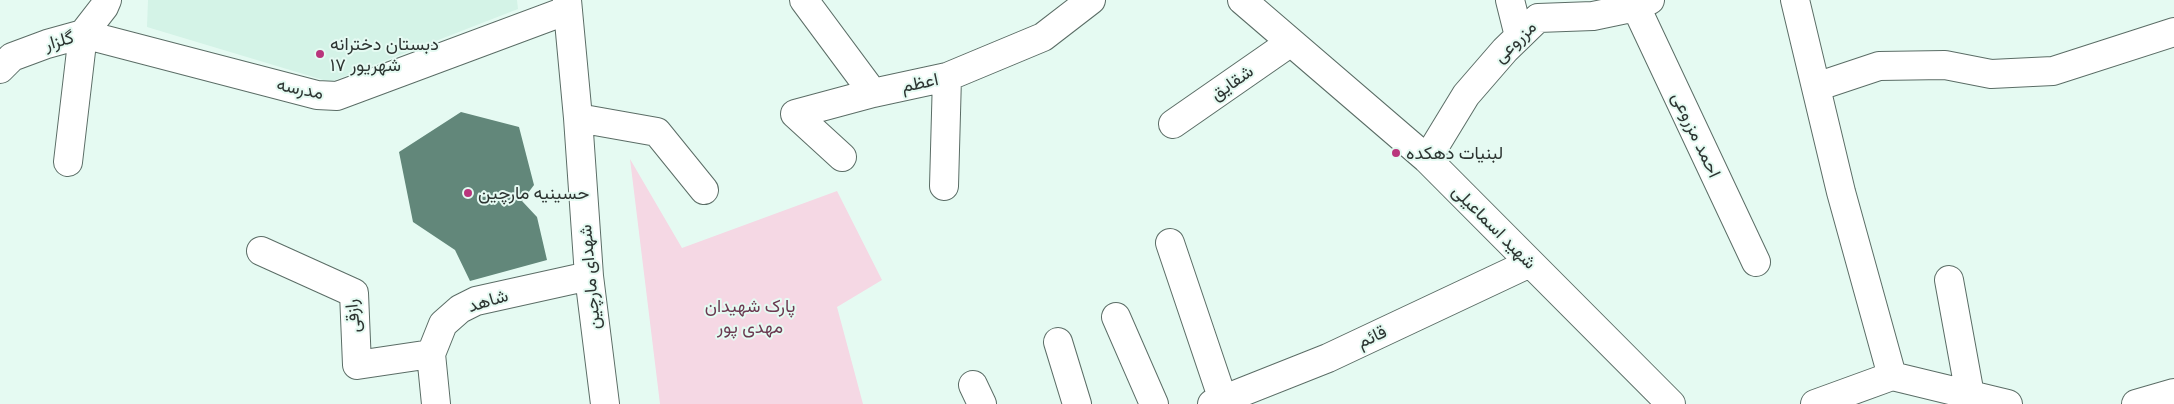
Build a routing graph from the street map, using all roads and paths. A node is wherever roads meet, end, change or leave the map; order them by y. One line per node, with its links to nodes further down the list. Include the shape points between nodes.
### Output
1 (107, 0): 10 (street, گلزار)
2 (804, 0): 16 (street)
3 (1091, 0): 14 (street, اعظم, via 1043,37)
4 (1242, 0): 12 (street, شهید اسماعیلی)
5 (1510, 0): 11 (street)
6 (1794, 0): 15 (street)
7 (1643, 3): 11 (street, مزروعی, via 1593,16 1538,18); 26 (street, احمد مزروعی)
8 (568, 5): 10 (street, مدرسه, via 337,96 317,95); 17 (street, شهدای مارچین)
9 (2174, 32): 15 (street, via 2052,71 1991,74 1946,65 1879,66)
10 (83, 34): 13 (street, گلزار, via 12,57); 21 (street)
11 (1519, 36): 20 (street, مزروعی, via 1466,95)
12 (1290, 42): 18 (street, شقایق); 20 (street, شهید اسماعیلی)
13 (0, 69)
14 (947, 77): 16 (street, اعظم); 22 (street)
15 (1816, 87): 33 (street, via 1841,192)
16 (873, 93): 19 (street, اعظم, via 795,114)
17 (578, 118): 23 (street, via 657,132); 28 (street, شهدای مارچین)
18 (1173, 124)
19 (842, 157)
20 (1427, 159): 27 (street, شهید اسماعیلی)
21 (68, 162)
22 (944, 186)
23 (704, 190)
24 (1170, 243): 36 (street)
25 (261, 251): 32 (street, رازقی, via 354,293 357,365)
26 (1756, 262)
27 (1530, 263): 36 (street, قائم, via 1328,358); 41 (street, شهید اسماعیلی)
28 (589, 276): 32 (street, شاهد, via 476,301 460,309 443,324); 38 (street, شهدای مارچین)
29 (1949, 280): 35 (street)
30 (1116, 317): 40 (street)
31 (1058, 342): 39 (street)
32 (431, 354): 37 (street, شاهد)
33 (1892, 376): 35 (street); 42 (street)
34 (2174, 393): 44 (street)
35 (1970, 395): 43 (street)
36 (1217, 402)
37 (436, 404)
38 (605, 404)
39 (1077, 404)
40 (1154, 404)
41 (1671, 404)
42 (1815, 404)
43 (2008, 404)
44 (2136, 404)

